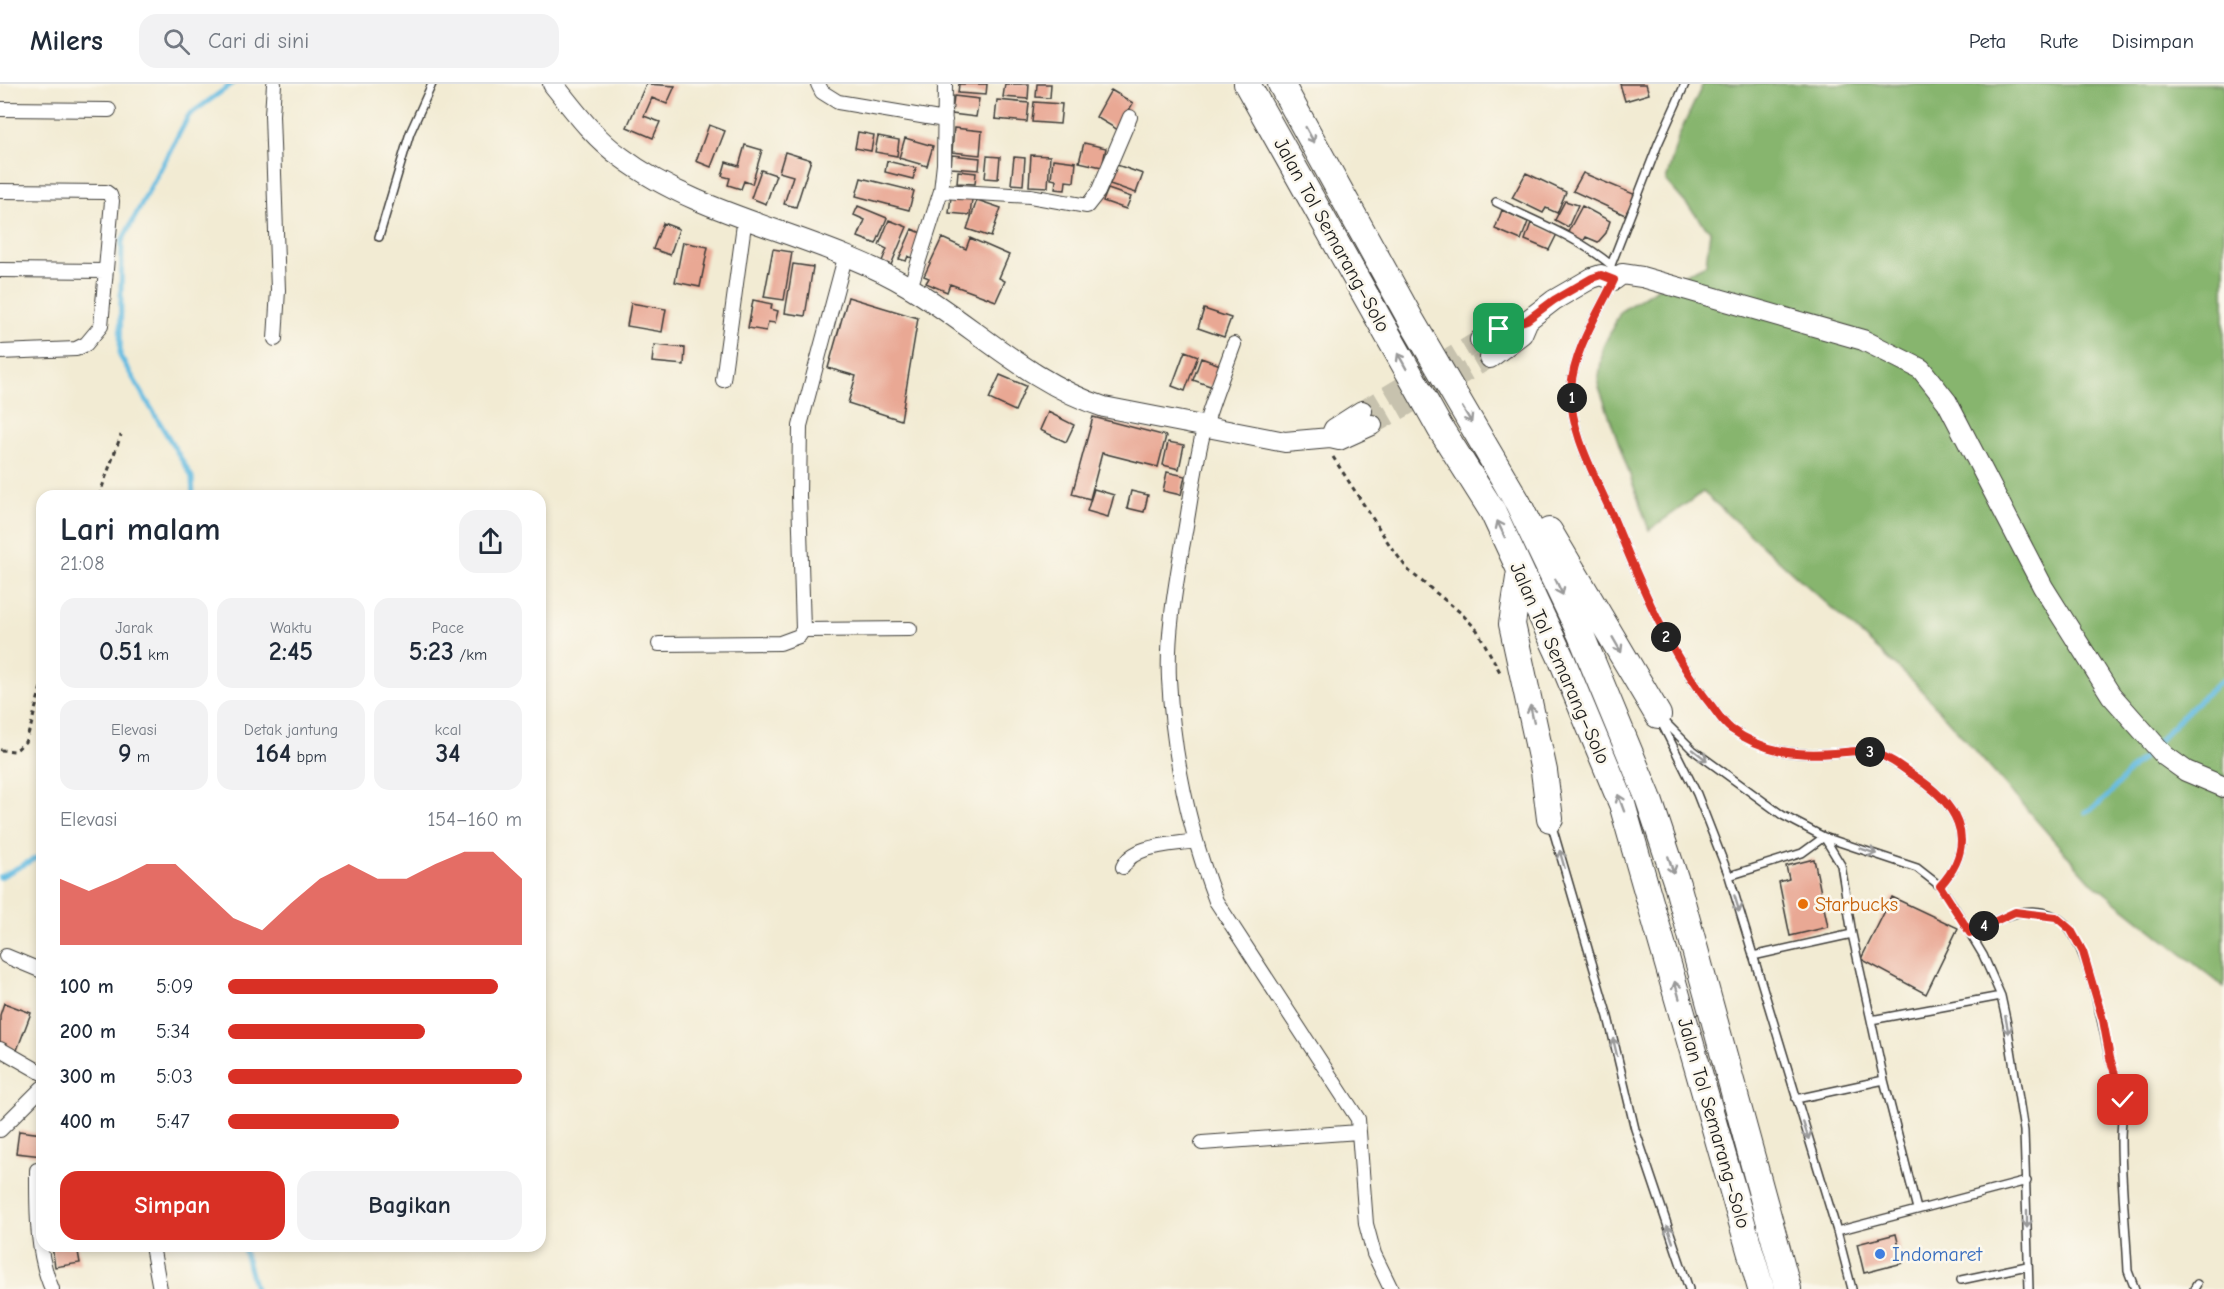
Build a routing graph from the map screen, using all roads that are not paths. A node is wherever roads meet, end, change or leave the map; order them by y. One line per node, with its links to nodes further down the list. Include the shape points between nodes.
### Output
1 (274, 84): 24 (street, via 278,290)
2 (432, 84): 17 (lane, via 410,133)
3 (553, 84): 16 (street, via 620,157 672,188)
4 (818, 84): 12 (street, via 822,92 838,102)
5 (945, 84): 12 (street)
6 (1247, 84): 33 (highway, Jalan Tol Semarang–Solo, one-way to 6, via 1493,512 1440,428)
7 (1281, 84): 32 (highway, Jalan Tol Semarang–Solo, one-way to 32)
8 (1685, 84): 21 (lane, via 1658,144)
9 (0, 109): 10 (street)
10 (109, 110)
11 (1130, 117): 14 (street, via 1098,192 1087,206 1030,196)
12 (945, 120): 14 (street)
13 (0, 191): 20 (street, via 110,195)
14 (941, 191): 22 (street)
15 (1496, 202): 21 (lane, via 1600,255)
16 (745, 218): 18 (street); 29 (street)
17 (379, 237)
18 (846, 254): 22 (street); 35 (street, via 800,426)
19 (0, 270): 20 (street)
20 (106, 271): 27 (street, via 101,326 86,345 60,351)
21 (1613, 272): 23 (street, via 1592,278); 38 (street, via 1863,340 1921,369 1947,402 2043,586 2111,695 2165,756 2186,771); 44 (lane, via 1575,361 1572,405 1579,436 1639,579 1683,668 1729,727 1758,746 1781,753 1812,755 1873,752 1934,788 1950,806 1959,826 1961,847 1952,873)
22 (910, 288): 31 (street, via 1023,365 1084,400)
23 (1527, 320): 25 (street, via 1512,323); 28 (street, via 1522,334)
24 (275, 339)
25 (1480, 340)
26 (1234, 345): 31 (street)
27 (0, 352)
28 (1490, 358)
29 (723, 380)
30 (1367, 418): 31 (street, via 1334,429 1326,439 1276,441)
31 (1205, 428): 41 (street, via 1177,577 1169,677 1186,808)
32 (1481, 439): 37 (highway, one-way to 37, via 1525,492); 72 (highway, Jalan Tol Semarang–Solo, one-way to 72, via 1543,553 1648,798 1677,884)
33 (1520, 571): 39 (highway, one-way to 33, via 1544,771 1512,624); 71 (highway, Jalan Tol Semarang–Solo, one-way to 33, via 1622,804)
34 (910, 628): 35 (street)
35 (803, 630): 36 (street, via 799,636 780,643)
36 (659, 644)
37 (1658, 715): 40 (lane, one-way to 40, via 1693,750 1743,788); 43 (lane, via 1697,794)
38 (2224, 787)
39 (1550, 819): 70 (lane, one-way to 39, via 1635,1129 1608,1017)
40 (1824, 837): 43 (lane, via 1802,853); 44 (lane, one-way to 44, via 1917,868); 46 (lane, via 1841,865)
41 (1195, 841): 42 (street, via 1137,852); 58 (street, via 1216,901 1358,1119)
42 (1123, 867)
43 (1728, 876): 47 (lane, one-way to 47)
44 (1940, 886): 45 (lane)
45 (1970, 933): 50 (lane); 75 (lane, via 2015,912 2039,913 2064,923 2083,952 2123,1100 2121,1139 2128,1271)
46 (1852, 934): 47 (lane); 51 (lane)
47 (1753, 956): 56 (lane)
48 (6, 957): 49 (street)
49 (36, 968)
50 (2001, 996): 51 (lane); 60 (lane, one-way to 60, via 2024,1131)
51 (1871, 1020): 54 (lane)
52 (0, 1049): 53 (street)
53 (36, 1070)
54 (1884, 1080): 56 (lane); 61 (lane)
55 (36, 1094): 57 (street)
56 (1796, 1099): 62 (lane, one-way to 62)
57 (0, 1130)
58 (1359, 1132): 59 (street); 69 (street, via 1366,1224)
59 (1202, 1143)
60 (2027, 1180): 61 (lane); 65 (lane, one-way to 65)
61 (1917, 1209): 62 (lane)
62 (1838, 1231): 73 (lane)
63 (43, 1252): 67 (street)
64 (153, 1252): 68 (street)
65 (2027, 1266): 66 (lane); 74 (lane)
66 (1961, 1280)
67 (52, 1289)
68 (160, 1289)
69 (1390, 1289)
70 (1689, 1289)
71 (1761, 1289)
72 (1788, 1289)
73 (1852, 1289)
74 (2029, 1289)
75 (2135, 1289)

